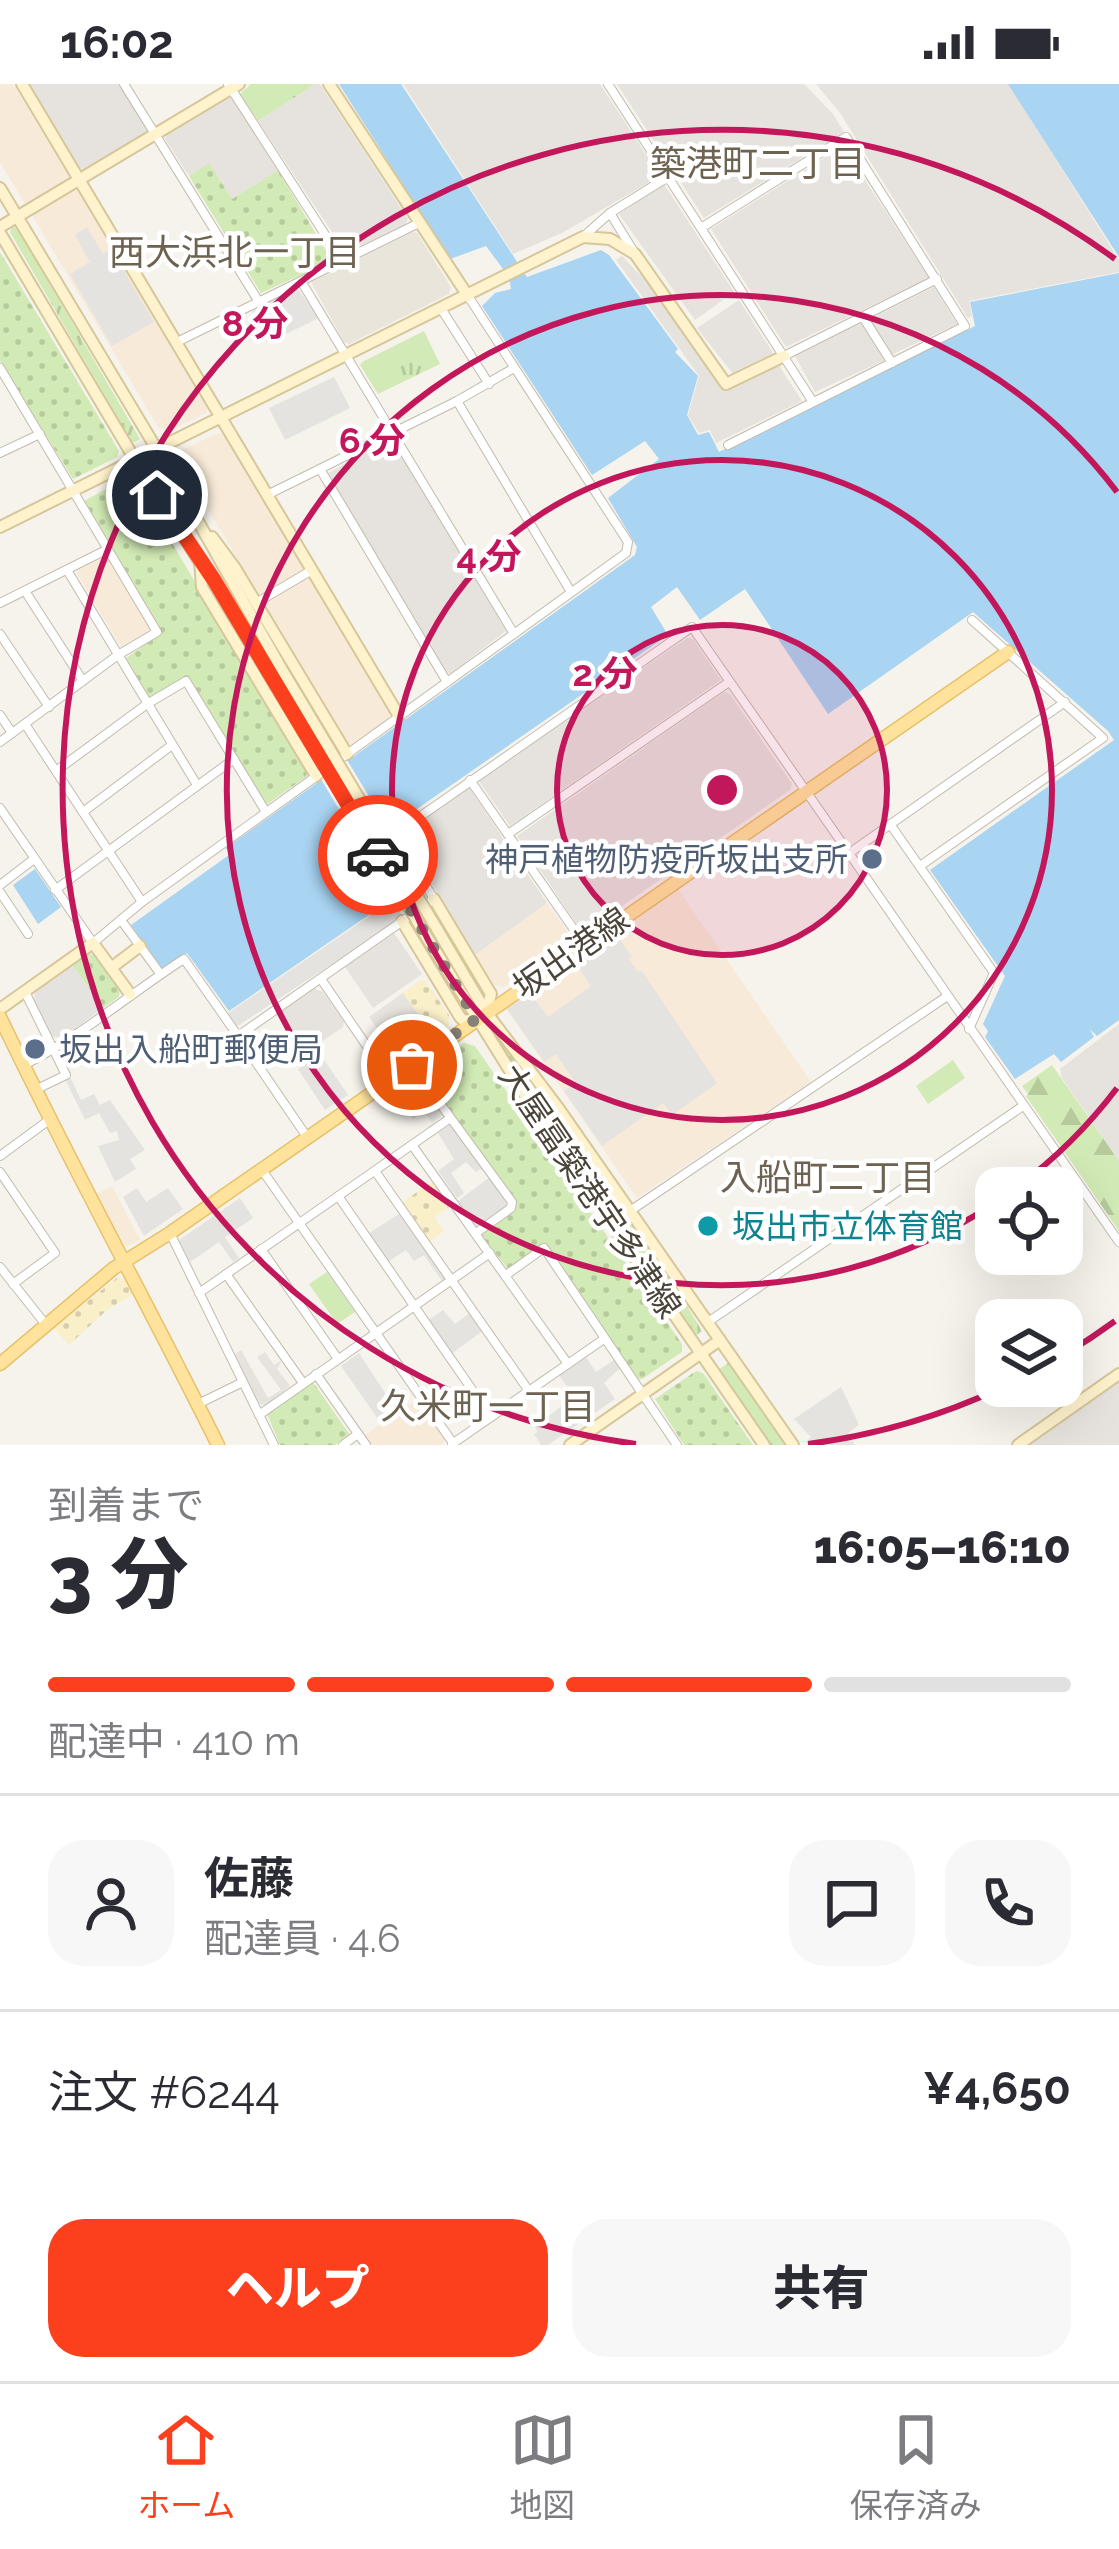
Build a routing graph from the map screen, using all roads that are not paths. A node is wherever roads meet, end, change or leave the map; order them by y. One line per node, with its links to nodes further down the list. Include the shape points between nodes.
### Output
1 (22, 84): 8 (main road)
2 (124, 84): 6 (street)
3 (329, 84): 12 (main road)
4 (608, 84): 7 (street)
5 (232, 86): 6 (main road); 17 (street)
6 (155, 134): 8 (main road); 21 (street)
7 (668, 177): 10 (street); 13 (street)
8 (79, 179): 11 (main road); 24 (main road)
9 (0, 188): 11 (main road, 大屋冨築港宇多津線)
10 (610, 213): 15 (street); 16 (street)
11 (17, 216): 14 (main road); 37 (main road, 大屋冨築港宇多津線)
12 (419, 223): 17 (street); 20 (main road)
13 (701, 228): 18 (street, via 846,137); 25 (street)
14 (0, 230): 39 (main road, 大屋冨築港宇多津線)
15 (583, 237): 16 (main road, via 610,239); 20 (main road)
16 (634, 254): 25 (main road, via 726,384)
17 (342, 261): 19 (street)
18 (938, 279): 23 (street); 27 (street, via 965,326)
19 (301, 281): 21 (street); 26 (street)
20 (468, 296): 22 (main road); 29 (street)
21 (260, 302): 24 (street)
22 (442, 310): 26 (main road); 30 (street)
23 (863, 316): 25 (street); 27 (street)
24 (176, 342): 33 (main road)
25 (784, 356): 32 (street)
26 (347, 357): 33 (main road); 34 (street)
27 (892, 363): 32 (street)
28 (0, 368): 35 (street)
29 (514, 368): 30 (street); 50 (street, via 628,542 626,553)
30 (489, 384): 31 (street)
31 (457, 401): 34 (street); 50 (street)
32 (813, 402): 36 (street)
33 (222, 418): 37 (main road); 42 (main road)
34 (393, 433): 40 (street); 55 (street)
35 (40, 434): 38 (street); 41 (street)
36 (728, 445)
37 (157, 450): 39 (main road); 43 (main road, 大屋冨築港宇多津線)
38 (0, 453)
39 (136, 461): 41 (main road); 46 (main road, 大屋冨築港宇多津線)
40 (320, 469): 42 (street); 60 (street)
41 (74, 491): 44 (main road); 45 (street)
42 (267, 495): 47 (main road)
43 (188, 505): 52 (main road); 58 (main road, 大屋冨築港宇多津線)
44 (0, 527)
45 (108, 549): 48 (street); 57 (street, via 157,632)
46 (200, 560): 58 (main road, 大屋冨築港宇多津線); 74 (main road, via 202,587)
47 (314, 569): 52 (street); 66 (main road)
48 (67, 570): 49 (street); 57 (street)
49 (26, 591): 51 (street); 59 (street)
50 (571, 592): 55 (street)
51 (0, 603)
52 (256, 603): 71 (main road)
53 (972, 620): 56 (street)
54 (0, 634): 64 (street)
55 (514, 634): 60 (street)
56 (1008, 652): 62 (street); 77 (main road, 坂出港線)
57 (118, 656): 59 (street); 63 (street)
58 (275, 671): 104 (main road, 大屋冨築港宇多津線, bridge)
59 (83, 681): 64 (street)
60 (447, 682): 66 (street)
61 (729, 682): 75 (street, via 692,627); 77 (street); 82 (street)
62 (1064, 702): 81 (street); 86 (street, via 1103,738)
63 (147, 704): 70 (street); 72 (street, via 186,681); 73 (street)
64 (49, 707): 67 (street)
65 (0, 715): 68 (street)
66 (399, 716): 71 (street)
67 (25, 724): 68 (street); 73 (street)
68 (12, 733): 69 (street)
69 (0, 742)
70 (172, 745): 76 (street); 79 (street)
71 (347, 754): 74 (street)
72 (234, 759): 76 (street); 80 (street)
73 (56, 771): 79 (street)
74 (316, 776): 80 (street)
75 (470, 780): 82 (street); 89 (street, via 395,834)
76 (197, 785): 83 (street)
77 (805, 792): 84 (street); 95 (main road, 坂出港線)
78 (0, 808): 85 (street)
79 (82, 812): 83 (street)
80 (266, 812): 90 (street)
81 (890, 824): 84 (street); 86 (street)
82 (508, 834): 95 (street)
83 (108, 851): 88 (street); 90 (street)
84 (848, 854): 102 (street)
85 (34, 860): 87 (street); 88 (street)
86 (920, 866): 105 (street, via 994,973)
87 (0, 889): 93 (street)
88 (55, 890): 94 (street)
89 (434, 899): 92 (street); 104 (main road, via 490,994)
90 (142, 902): 91 (street)
91 (121, 920): 94 (street); 96 (street)
92 (402, 921): 99 (street); 104 (main road, via 460,1017)
93 (28, 934)
94 (93, 943): 97 (main road); 100 (main road)
95 (584, 944): 104 (main road, 坂出港線)
96 (140, 946): 97 (main road); 98 (street)
97 (111, 968): 101 (main road)
98 (159, 972): 101 (street); 106 (street, via 184,959)
99 (321, 979): 106 (street); 110 (street)
100 (25, 992): 103 (main road); 107 (street)
101 (130, 994): 107 (street)
102 (946, 997): 105 (street); 122 (street)
103 (0, 1013): 108 (main road)
104 (481, 1016): 109 (main road, 坂出港線); 122 (main road, 大屋冨築港宇多津線); 142 (main road, 大屋冨築港宇多津線)
105 (969, 1029): 112 (street)
106 (238, 1036): 115 (street)
107 (54, 1050): 108 (street); 111 (street, via 66,1075)
108 (23, 1065): 111 (main road)
109 (412, 1065): 110 (main road, 坂出港線); 113 (street)
110 (390, 1080): 115 (main road, 坂出港線)
111 (35, 1090): 114 (main road)
112 (1023, 1106): 126 (street); 137 (street)
113 (449, 1119): 116 (street); 125 (street, via 512,1202)
114 (49, 1120): 117 (street); 129 (main road)
115 (307, 1137): 118 (main road, 坂出港線)
116 (412, 1144): 120 (street); 125 (street)
117 (0, 1156)
118 (261, 1169): 123 (street); 124 (main road, 坂出港線)
119 (0, 1172): 134 (street, via 55,1253)
120 (374, 1172): 121 (street); 133 (street)
121 (338, 1196): 123 (street); 136 (street)
122 (630, 1211): 137 (main road, 大屋冨築港宇多津線)
123 (298, 1223): 127 (street); 139 (street)
124 (170, 1233): 129 (main road, 坂出港線); 135 (street)
125 (476, 1233): 128 (street)
126 (1119, 1242)
127 (261, 1249): 131 (street); 143 (street)
128 (490, 1253): 132 (street); 133 (street)
129 (124, 1262): 138 (main road, 坂出港線); 152 (main road)
130 (0, 1267): 134 (street)
131 (226, 1274): 135 (street); 149 (street)
132 (506, 1275): 140 (street, via 544,1248); 145 (street)
133 (452, 1281): 136 (street); 150 (street)
134 (13, 1285): 138 (street)
135 (199, 1293): 148 (street)
136 (414, 1307): 139 (street); 154 (street)
137 (708, 1322): 141 (main road, 大屋冨築港宇多津線)
138 (46, 1326): 144 (main road, 坂出港線)
139 (375, 1334): 143 (street); 156 (street)
140 (604, 1339): 145 (street); 151 (street)
141 (720, 1340): 142 (main road); 164 (main road, 大屋冨築港宇多津線)
142 (701, 1354): 151 (main road); 163 (main road, 大屋冨築港宇多津線)
143 (338, 1359): 147 (street)
144 (0, 1364)
145 (568, 1364): 150 (street)
146 (1119, 1374): 165 (main road)
147 (316, 1375): 149 (street); 155 (street)
148 (243, 1382): 152 (street); 153 (street)
149 (304, 1384): 153 (street)
150 (529, 1391): 154 (street)
151 (644, 1394): 161 (main road); 162 (street)
152 (198, 1404): 157 (main road)
153 (259, 1415): 158 (street)
154 (491, 1417): 156 (street)
155 (358, 1434): 159 (street); 160 (street)
156 (452, 1444)
157 (218, 1445)
158 (274, 1445)
159 (343, 1445)
160 (366, 1445)
161 (570, 1445)
162 (677, 1445)
163 (764, 1445)
164 (793, 1445)
165 (1018, 1445)

